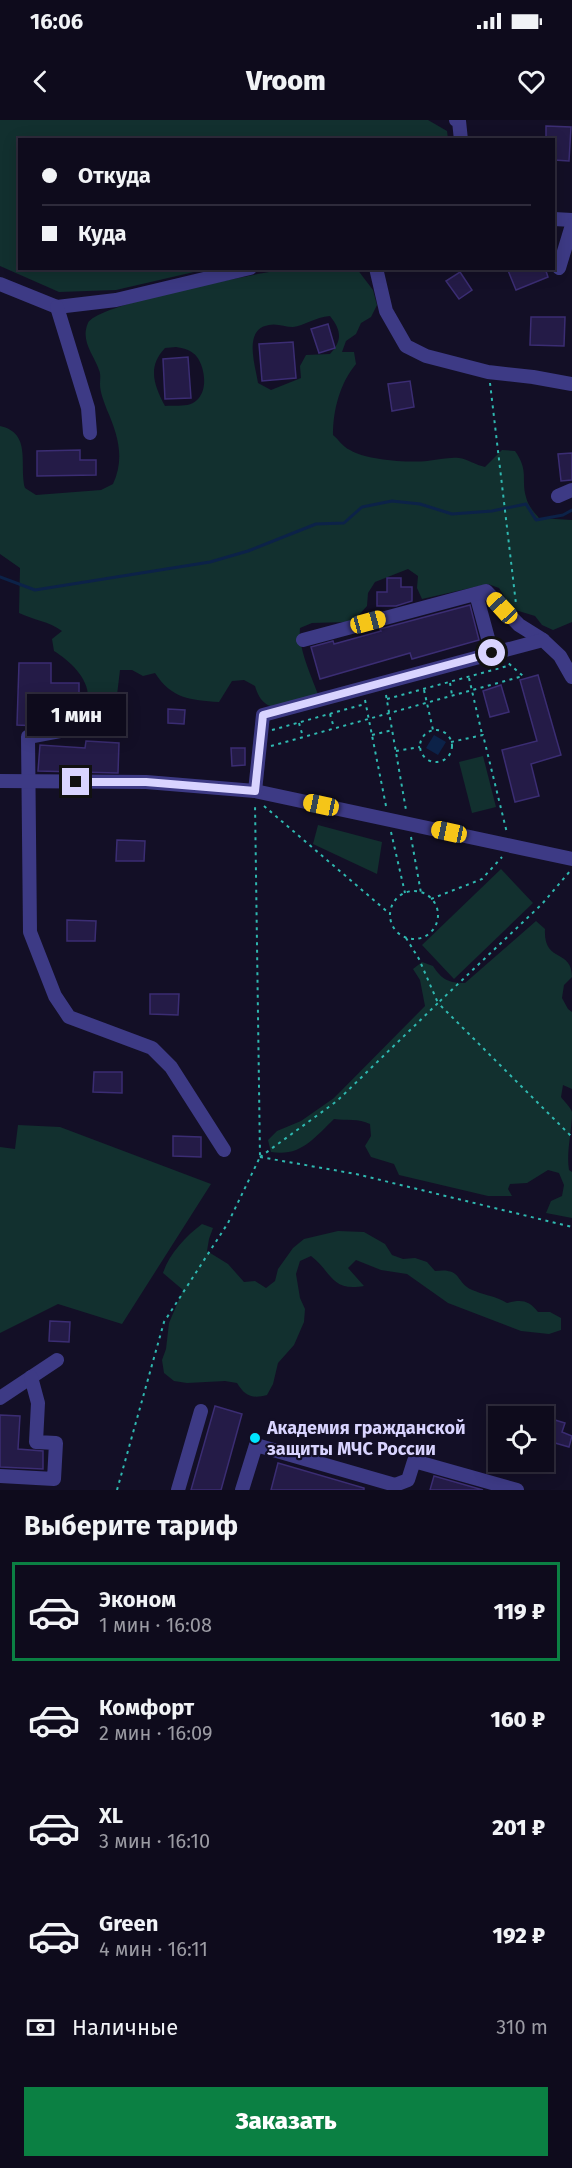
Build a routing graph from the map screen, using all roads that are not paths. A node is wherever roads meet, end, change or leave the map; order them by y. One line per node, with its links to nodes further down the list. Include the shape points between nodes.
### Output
1 (458, 120): 2 (lane)
2 (461, 138)
3 (555, 219): 4 (lane)
4 (572, 220)
5 (572, 225): 6 (lane)
6 (559, 268)
7 (242, 270): 10 (lane, via 116,300)
8 (376, 270): 11 (lane, via 386,311 406,346 426,356 488,372)
9 (0, 284): 10 (lane)
10 (57, 307): 12 (lane, via 88,408)
11 (572, 384)
12 (90, 433)
13 (572, 490): 14 (lane)
14 (558, 496)
15 (476, 594): 16 (lane); 17 (lane, via 486,591 519,625); 18 (lane)
16 (303, 640)
17 (543, 640): 18 (lane); 19 (lane, via 560,656)
18 (494, 653): 23 (lane, via 263,715)
19 (572, 677)
20 (76, 729): 22 (lane, via 28,736)
21 (0, 781): 22 (lane)
22 (29, 781): 23 (lane, via 146,782); 25 (lane, via 30,932 55,996 69,1017 152,1048 171,1067)
23 (255, 791): 24 (lane)
24 (572, 859)
25 (225, 1150)
26 (57, 1360): 27 (lane)
27 (31, 1377): 28 (lane); 30 (lane, via 38,1403 36,1442 56,1443 54,1479)
28 (0, 1398)
29 (201, 1411): 32 (lane)
30 (0, 1476)
31 (395, 1488): 33 (lane, via 256,1446); 34 (lane, via 408,1480 414,1461)
32 (178, 1490)
33 (243, 1490)
34 (517, 1490)

